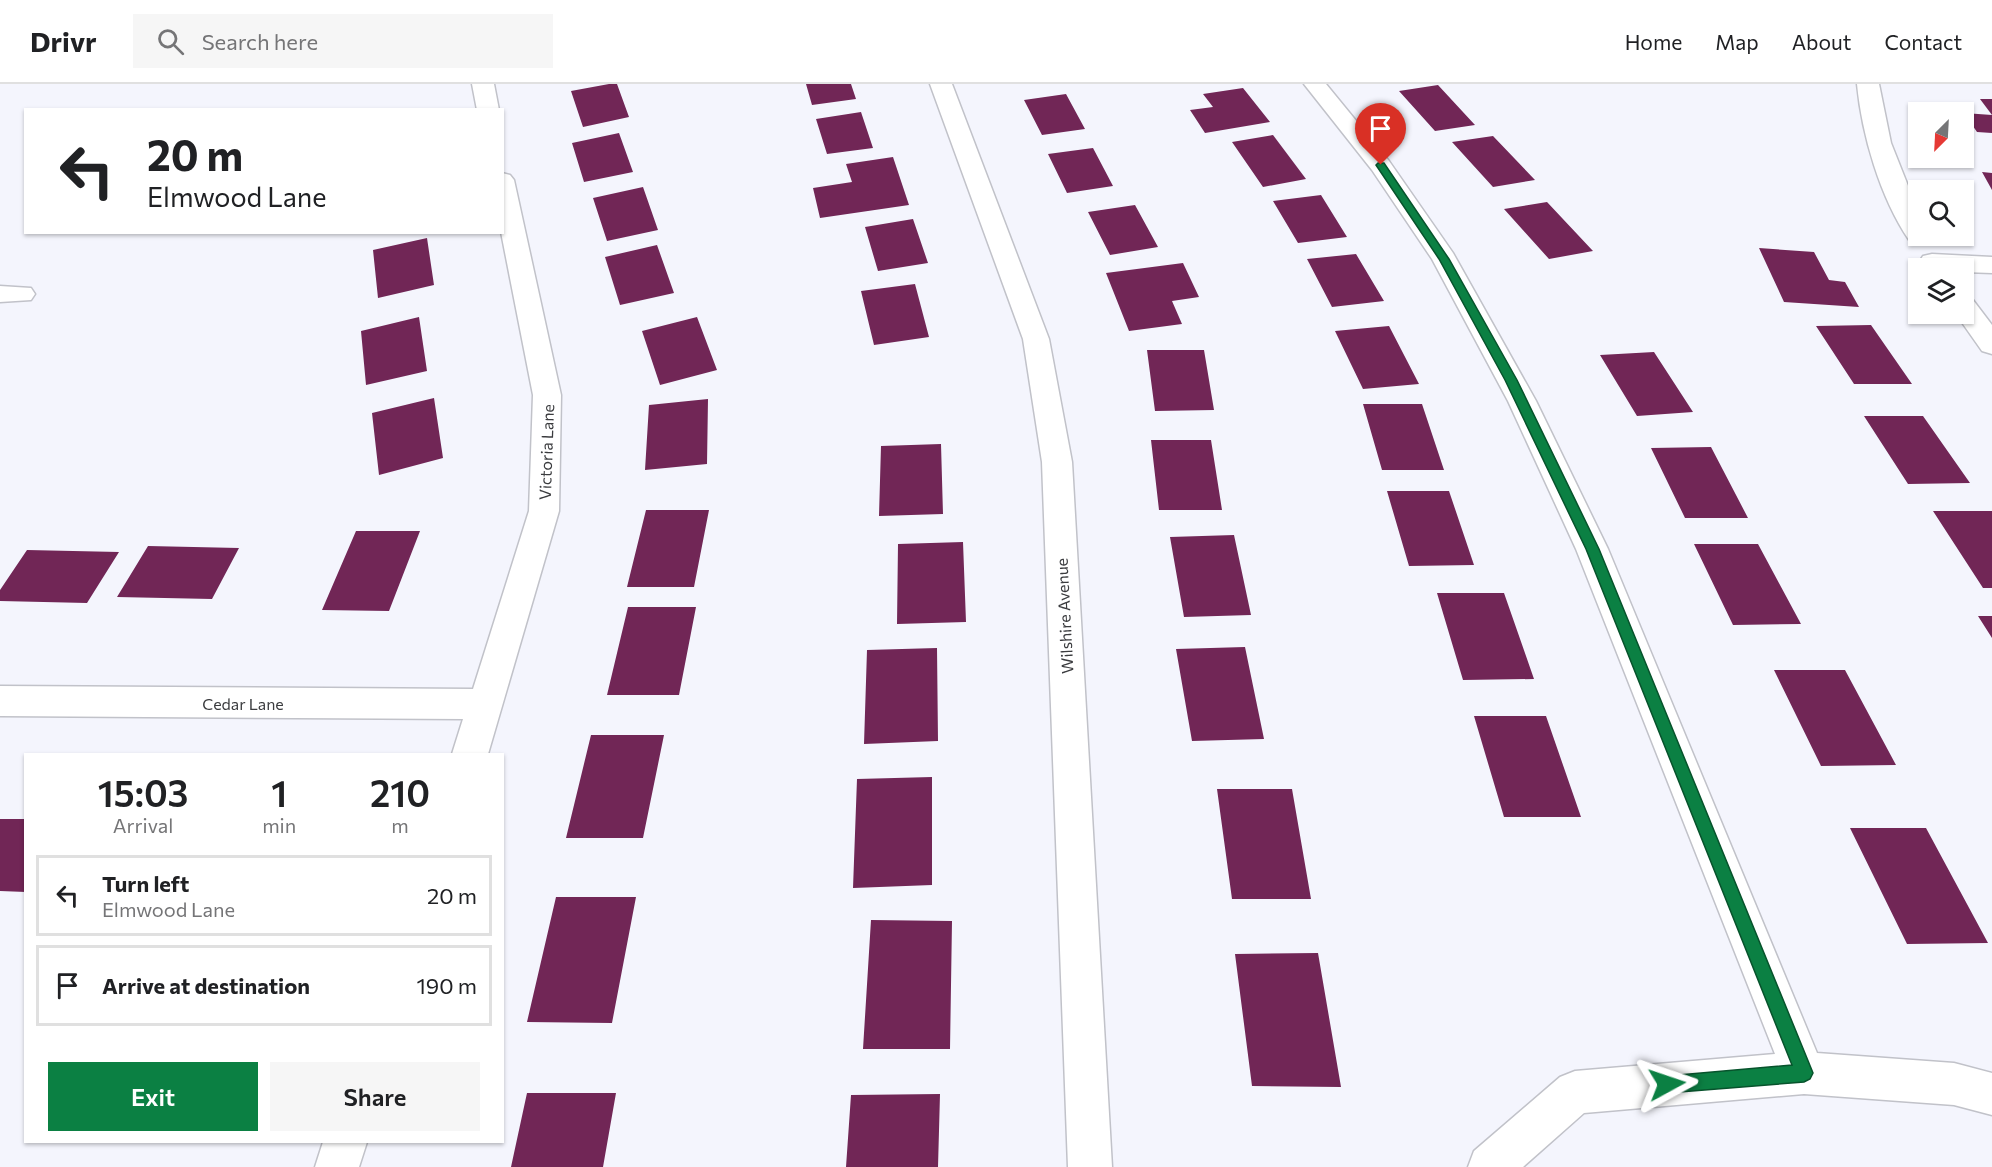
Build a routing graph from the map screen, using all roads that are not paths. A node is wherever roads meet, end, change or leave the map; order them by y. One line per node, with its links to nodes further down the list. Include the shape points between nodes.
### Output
1 (483, 84): 5 (street)
2 (941, 84): 19 (street, Wilshire Avenue, via 1036,339 1057,462)
3 (1315, 84): 15 (street, via 1381,165 1444,259 1522,401 1592,549)
4 (1868, 84): 7 (street, via 1870,115 1893,184)
5 (488, 108)
6 (504, 190): 13 (street, Victoria Lane, via 547,395 544,511)
7 (1908, 215)
8 (1974, 266): 9 (street)
9 (1992, 266)
10 (1974, 320): 11 (street)
11 (1992, 345)
12 (0, 701): 13 (street, Cedar Lane)
13 (486, 704): 14 (street, Victoria Lane)
14 (470, 753)
15 (1804, 1073): 16 (street, via 1954,1084); 20 (street, via 1575,1092)
16 (1992, 1094)
17 (345, 1143): 18 (street)
18 (337, 1167)
19 (1090, 1167)
20 (1490, 1167)

